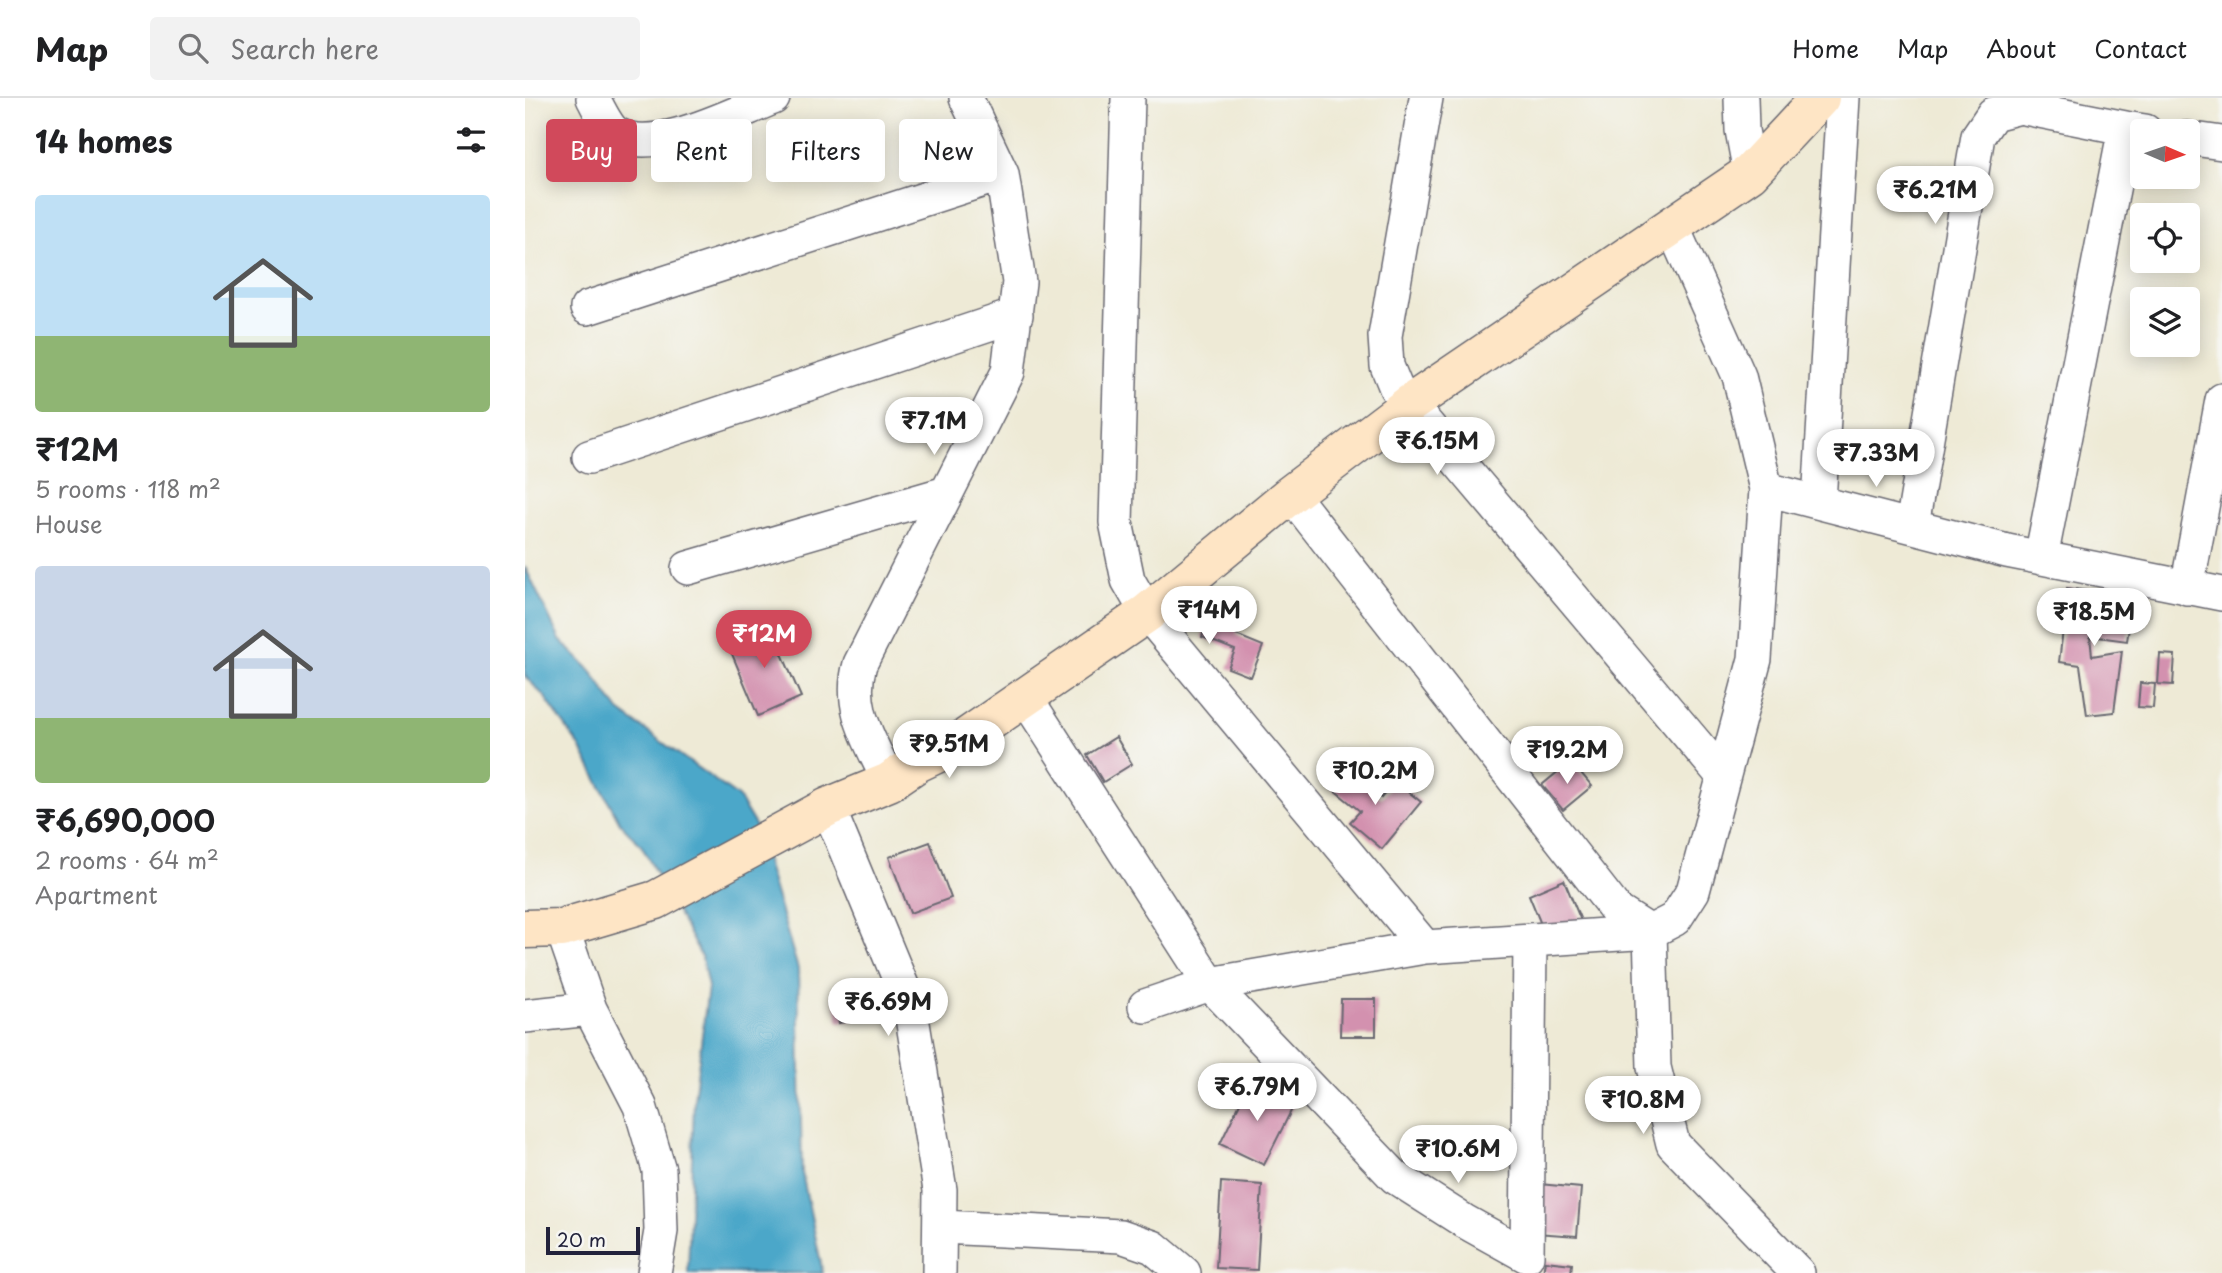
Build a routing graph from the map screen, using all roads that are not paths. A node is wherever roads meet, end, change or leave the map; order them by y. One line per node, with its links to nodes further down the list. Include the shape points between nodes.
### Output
1 (593, 98): 2 (street, via 614,133 633,142 659,141)
2 (773, 98)
3 (966, 98): 15 (street)
4 (1128, 98): 31 (street, via 1116,522 1128,580)
5 (1426, 98): 20 (street, via 1385,336 1387,366 1396,388)
6 (1741, 98): 14 (street)
7 (1820, 98): 14 (main road)
8 (1843, 98): 25 (street)
9 (2042, 104): 10 (street); 26 (street, via 1993,114 1978,136)
10 (2130, 129)
11 (2200, 140): 12 (street)
12 (2222, 143)
13 (2130, 153): 27 (street)
14 (1750, 173): 16 (main road)
15 (1002, 174): 17 (street); 18 (street, via 1019,282)
16 (1672, 226): 20 (main road); 22 (street, via 1739,376)
17 (587, 308)
18 (1016, 315): 21 (street); 23 (street, via 1008,372)
19 (2222, 400): 29 (street)
20 (1411, 403): 24 (main road); 34 (street)
21 (589, 457)
22 (1766, 489): 25 (street); 34 (street, via 1755,659)
23 (946, 493): 28 (street); 33 (street, via 853,686 855,705)
24 (1291, 494): 31 (main road); 38 (street, via 1617,911)
25 (1819, 502): 26 (street)
26 (1912, 526): 27 (street)
27 (2041, 558): 29 (street)
28 (688, 568)
29 (2187, 588): 30 (street)
30 (2222, 594)
31 (1147, 613): 32 (main road); 40 (street)
32 (1026, 698): 33 (main road, via 957,744); 41 (street)
33 (903, 772): 35 (main road)
34 (1723, 776): 38 (street, via 1693,891 1675,919)
35 (828, 807): 36 (main road, via 656,900); 45 (street, via 910,1005)
36 (562, 928): 37 (main road); 43 (street)
37 (525, 929)
38 (1650, 932): 39 (street); 50 (street, via 1654,1067 1673,1144)
39 (1530, 940): 40 (street); 46 (street)
40 (1425, 947): 41 (street)
41 (1210, 984): 42 (street); 46 (street, via 1395,1177)
42 (1145, 1006)
43 (590, 1009): 44 (street); 47 (street, via 640,1106 659,1170 661,1231)
44 (525, 1016)
45 (942, 1227): 48 (street); 49 (street, via 1121,1236 1153,1247)
46 (1524, 1264)
47 (654, 1273)
48 (939, 1273)
49 (1184, 1273)
50 (1798, 1273)

